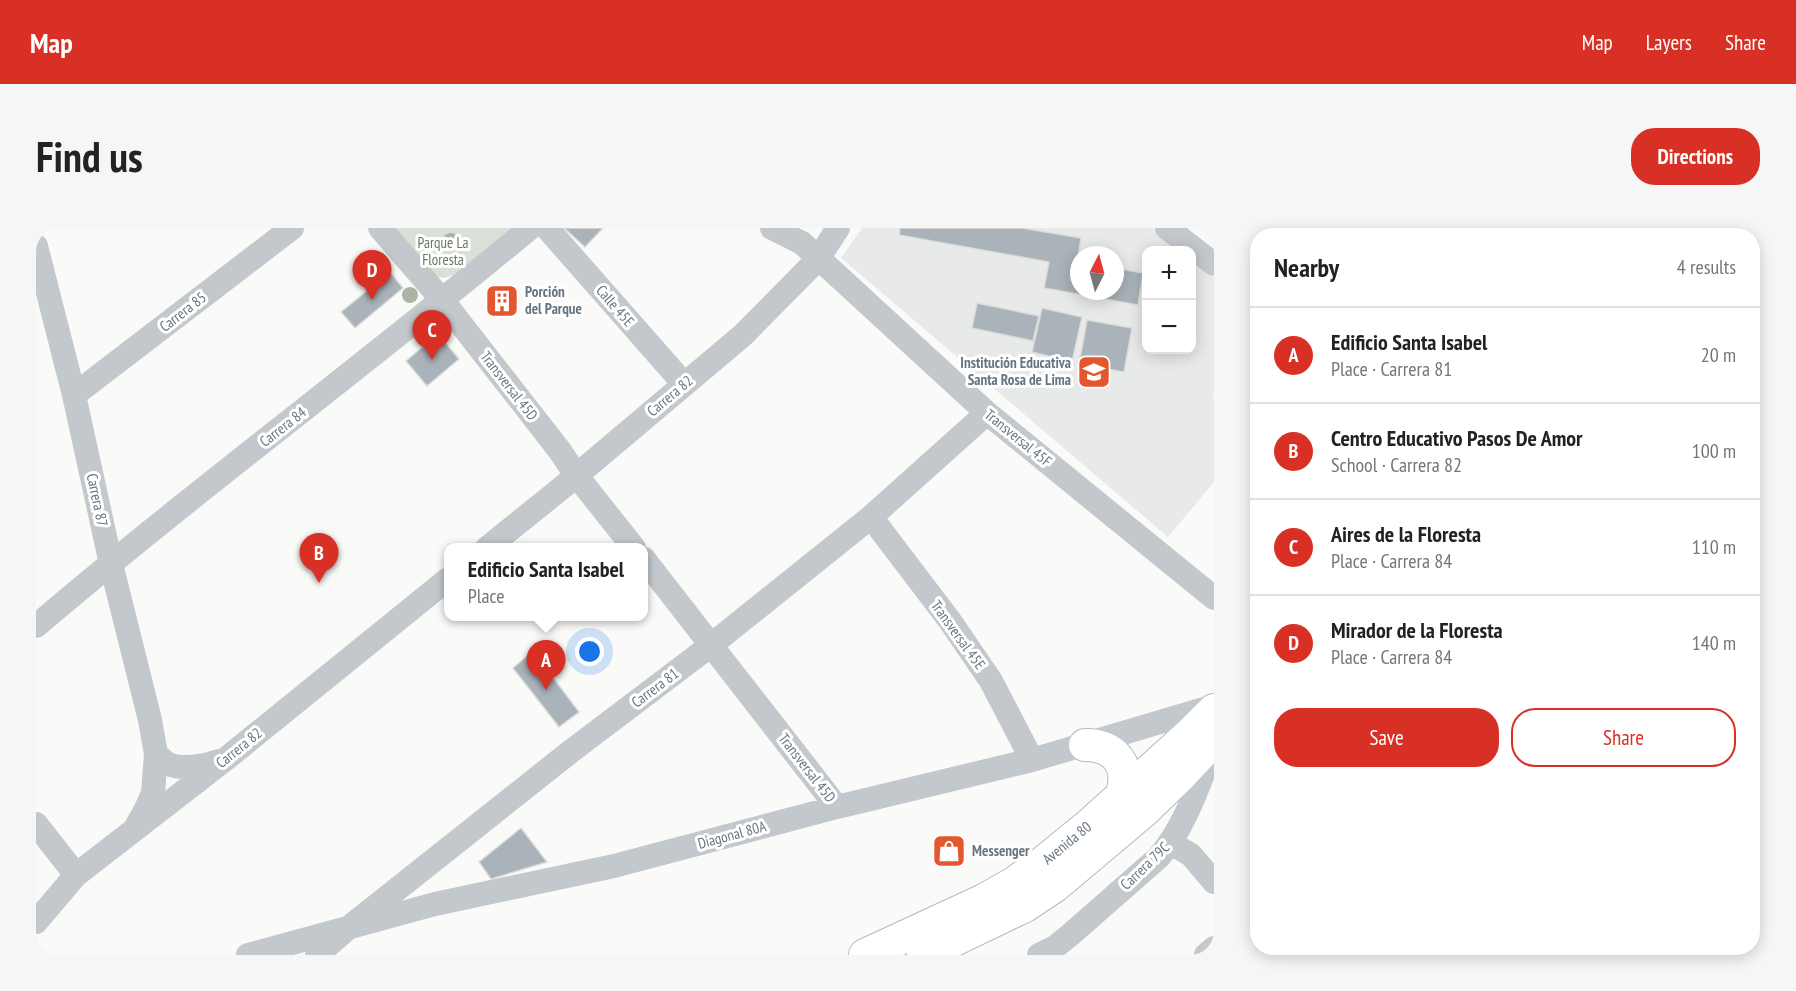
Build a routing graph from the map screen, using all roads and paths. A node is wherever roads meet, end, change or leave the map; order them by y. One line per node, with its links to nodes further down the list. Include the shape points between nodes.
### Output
1 (292, 228): 13 (street, Carrera 85)
2 (380, 228): 11 (street, Transversal 45D)
3 (530, 228): 11 (street, Carrera 84)
4 (547, 228): 12 (street, Calle 45E)
5 (772, 228): 9 (street, Transversal 45F, via 802,243)
6 (838, 228): 9 (street, Carrera 82)
7 (1167, 228): 10 (street)
8 (36, 246): 13 (street, Carrera 87)
9 (818, 259): 12 (street, Carrera 82, via 743,335); 14 (street, Transversal 45F)
10 (1214, 264)
11 (442, 301): 15 (street, Transversal 45D); 19 (street, Carrera 84)
12 (684, 384): 15 (street, Carrera 82)
13 (74, 395): 19 (street, Carrera 87)
14 (987, 413): 16 (street, Carrera 81); 22 (street, Transversal 45F)
15 (576, 475): 17 (street, Carrera 82); 18 (street, Transversal 45D)
16 (871, 517): 24 (street, Carrera 81); 31 (street, Transversal 45E, via 991,681)
17 (493, 543)
18 (630, 543)
19 (111, 564): 23 (street, Carrera 84); 29 (street, Carrera 87)
20 (648, 565): 24 (street, Transversal 45D)
21 (444, 582): 30 (street, Carrera 82)
22 (1214, 598)
23 (36, 626)
24 (710, 646): 33 (street, Transversal 45D); 40 (street, Carrera 81)
25 (1214, 708): 27 (street, Diagonal 80A); 32 (main road, Avenida 80)
26 (1214, 740): 46 (main road, Avenida 80, via 1144,811 1055,886 1025,906)
27 (1085, 745): 31 (street, Diagonal 80A); 32 (main road, via 1096,745 1116,755 1125,775)
28 (1214, 747): 36 (street, Carrera 79C)
29 (156, 754): 30 (street, via 168,764 190,767); 35 (street, Carrera 87, via 153,793)
30 (226, 758): 35 (street, Carrera 82)
31 (1032, 760): 33 (street, Diagonal 80A)
32 (1121, 796): 45 (main road, Avenida 80, via 1045,861 1000,892)
33 (837, 807): 40 (street, Diagonal 80A, via 614,866 435,904)
34 (36, 824): 37 (street)
35 (134, 830): 37 (street, Carrera 82)
36 (1171, 843): 38 (street, via 1191,855); 42 (street, Carrera 79C)
37 (76, 875): 39 (street, Carrera 82)
38 (1214, 882)
39 (36, 922)
40 (348, 929): 43 (street, Diagonal 80A); 44 (street, Carrera 81)
41 (1214, 948): 47 (street)
42 (1051, 952)
43 (248, 955)
44 (317, 955)
45 (865, 955)
46 (923, 955)
47 (1206, 955)

